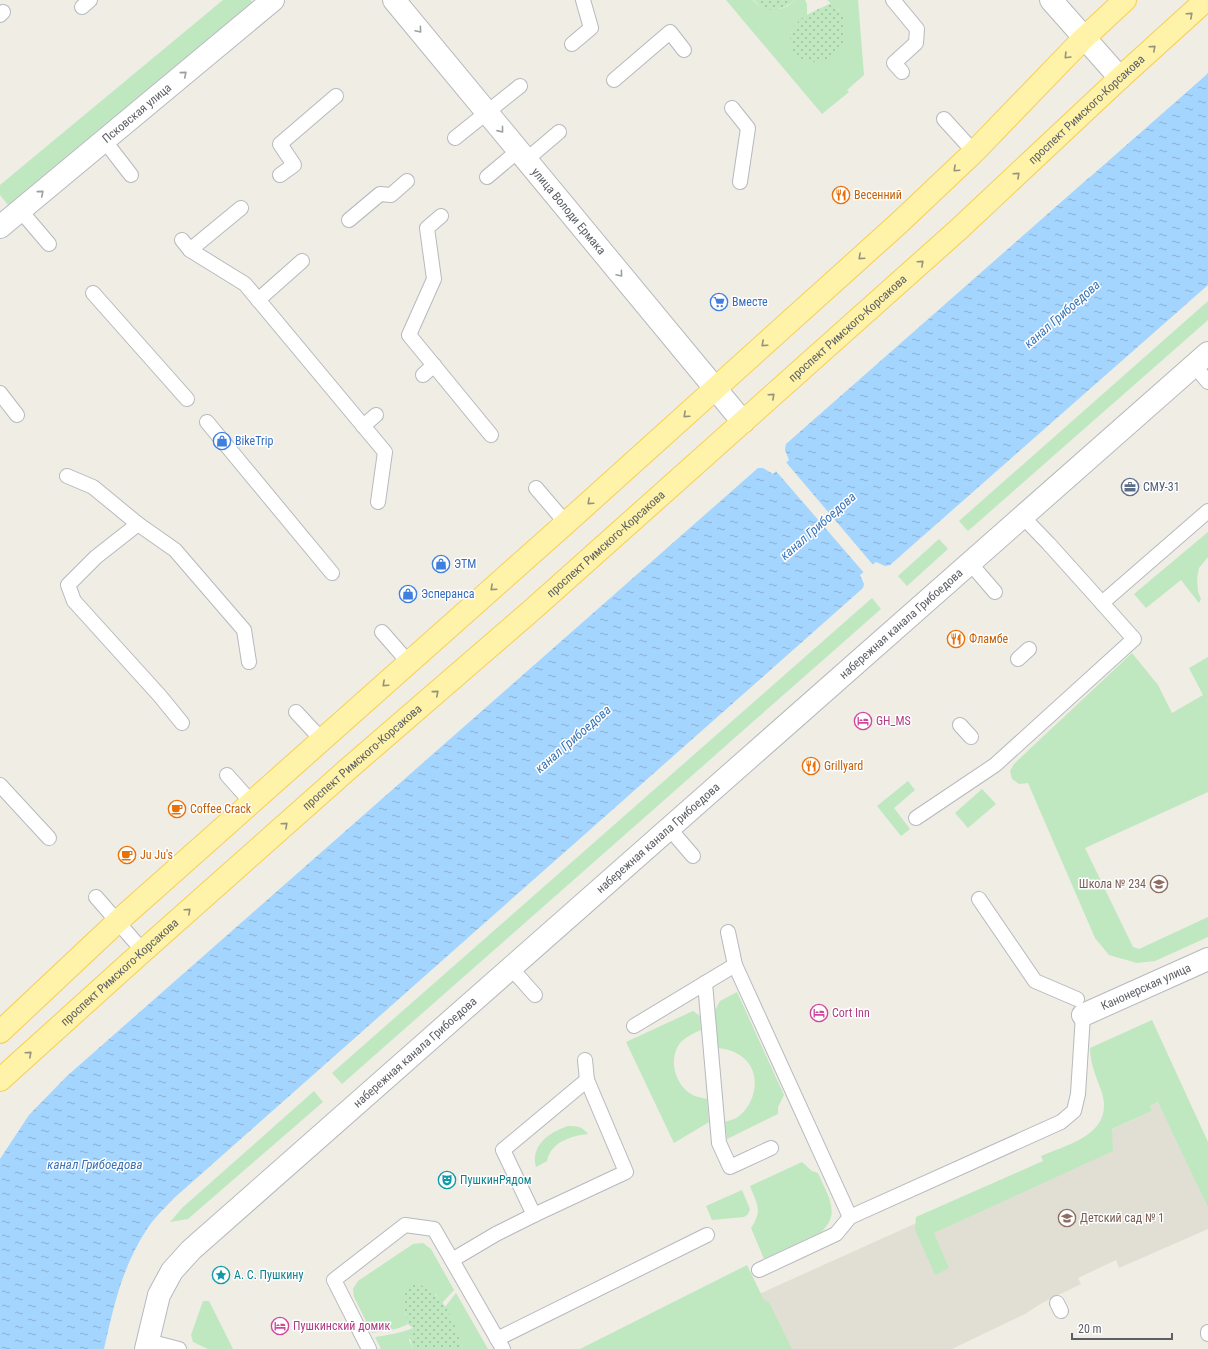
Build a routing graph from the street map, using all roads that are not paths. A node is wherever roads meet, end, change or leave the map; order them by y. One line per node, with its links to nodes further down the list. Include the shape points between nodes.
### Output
1 (394, 0): 17 (street, улица Володи Ермака, one-way to 17)
2 (583, 0): 9 (lane, via 591,28)
3 (893, 0): 11 (lane, via 917,29 916,43 894,63)
4 (1051, 0): 8 (street)
5 (1125, 0): 8 (main road)
6 (1206, 0): 12 (main road, проспект Римского-Корсакова, one-way to 6)
7 (266, 2): 21 (street, Псковская улица, one-way to 7)
8 (1084, 38): 12 (street); 22 (main road, one-way to 22)
9 (572, 44)
10 (684, 50): 13 (lane, via 670,32)
11 (902, 72)
12 (1120, 78): 45 (main road, проспект Римского-Корсакова, one-way to 12, via 959,229)
13 (614, 80)
14 (520, 86): 17 (lane)
15 (336, 96): 25 (lane, via 280,144 294,165)
16 (732, 108): 28 (lane, via 748,128)
17 (487, 113): 20 (lane); 23 (street, улица Володи Ермака, one-way to 23)
18 (944, 119): 22 (lane)
19 (559, 132): 23 (lane)
20 (455, 138)
21 (104, 140): 24 (lane); 31 (street, Псковская улица, one-way to 21)
22 (974, 152): 39 (main road, one-way to 39)
23 (522, 156): 26 (lane); 39 (street, улица Володи Ермака, one-way to 39)
24 (131, 175)
25 (280, 175)
26 (488, 177)
27 (407, 181): 32 (lane, via 391,195 380,194)
28 (740, 182)
29 (241, 208): 36 (lane, via 186,245 245,284)
30 (441, 216): 47 (lane, via 427,228 434,279 409,335 429,370)
31 (7, 217): 33 (lane)
32 (349, 220)
33 (49, 244)
34 (302, 261): 36 (lane)
35 (93, 293): 41 (lane)
36 (258, 300): 46 (lane)
37 (1201, 359): 38 (lane); 52 (street, набережная канала Грибоедова)
38 (1208, 382)
39 (715, 388): 45 (street, улица Володи Ермака); 53 (main road, one-way to 53)
40 (0, 393): 42 (lane)
41 (187, 399)
42 (17, 415)
43 (376, 415): 46 (lane)
44 (207, 422): 56 (lane)
45 (743, 422): 80 (main road, проспект Римского-Корсакова, one-way to 45)
46 (364, 426): 50 (lane, via 386,452)
47 (491, 435)
48 (67, 476): 54 (lane, via 93,487)
49 (536, 488): 53 (lane)
50 (378, 502)
51 (1208, 511): 58 (lane)
52 (1022, 516): 55 (street, набережная канала Грибоедова); 58 (lane)
53 (566, 523): 63 (main road, one-way to 63)
54 (138, 524): 62 (lane, via 175,550 244,630); 65 (lane, via 96,557 68,585 74,601)
55 (970, 563): 57 (lane); 73 (street, набережная канала Грибоедова)
56 (332, 573)
57 (995, 592)
58 (1102, 603): 72 (lane, via 1134,639 991,761)
59 (382, 632): 63 (lane)
60 (1029, 649): 61 (lane)
61 (1018, 659)
62 (249, 662)
63 (409, 663): 68 (main road, one-way to 68)
64 (296, 712): 68 (lane)
65 (182, 723)
66 (960, 725): 67 (lane)
67 (971, 737)
68 (322, 740): 71 (main road)
69 (227, 775): 71 (lane)
70 (0, 785): 74 (lane)
71 (252, 802): 78 (main road)
72 (916, 818)
73 (669, 828): 75 (lane); 83 (street, набережная канала Грибоедова)
74 (49, 838)
75 (693, 856)
76 (96, 897): 78 (lane)
77 (979, 899): 86 (lane, via 1035,981)
78 (117, 922): 80 (lane); 88 (main road)
79 (728, 932): 82 (lane)
80 (143, 951): 90 (main road, проспект Римского-Корсакова, one-way to 80)
81 (1208, 959): 86 (street, Канонерская улица)
82 (735, 965): 84 (lane); 94 (lane)
83 (511, 968): 85 (lane); 99 (street, набережная канала Грибоедова, via 191,1250 172,1271 160,1295)
84 (705, 983): 87 (lane); 92 (lane, via 719,1143 730,1167)
85 (535, 995)
86 (1080, 1007): 94 (lane, via 1078,1094 1074,1111 1062,1122)
87 (634, 1026)
88 (0, 1032)
89 (585, 1060): 91 (lane)
90 (0, 1080)
91 (587, 1080): 93 (lane, via 503,1150); 93 (lane, via 626,1172)
92 (771, 1148)
93 (534, 1215): 96 (lane)
94 (850, 1217): 97 (lane, via 836,1234)
95 (707, 1235): 98 (lane)
96 (452, 1260): 98 (lane); 101 (lane, via 434,1229 405,1225 334,1280)
97 (759, 1270)
98 (500, 1344)
99 (147, 1345): 100 (lane)
100 (180, 1349)
101 (369, 1349)

